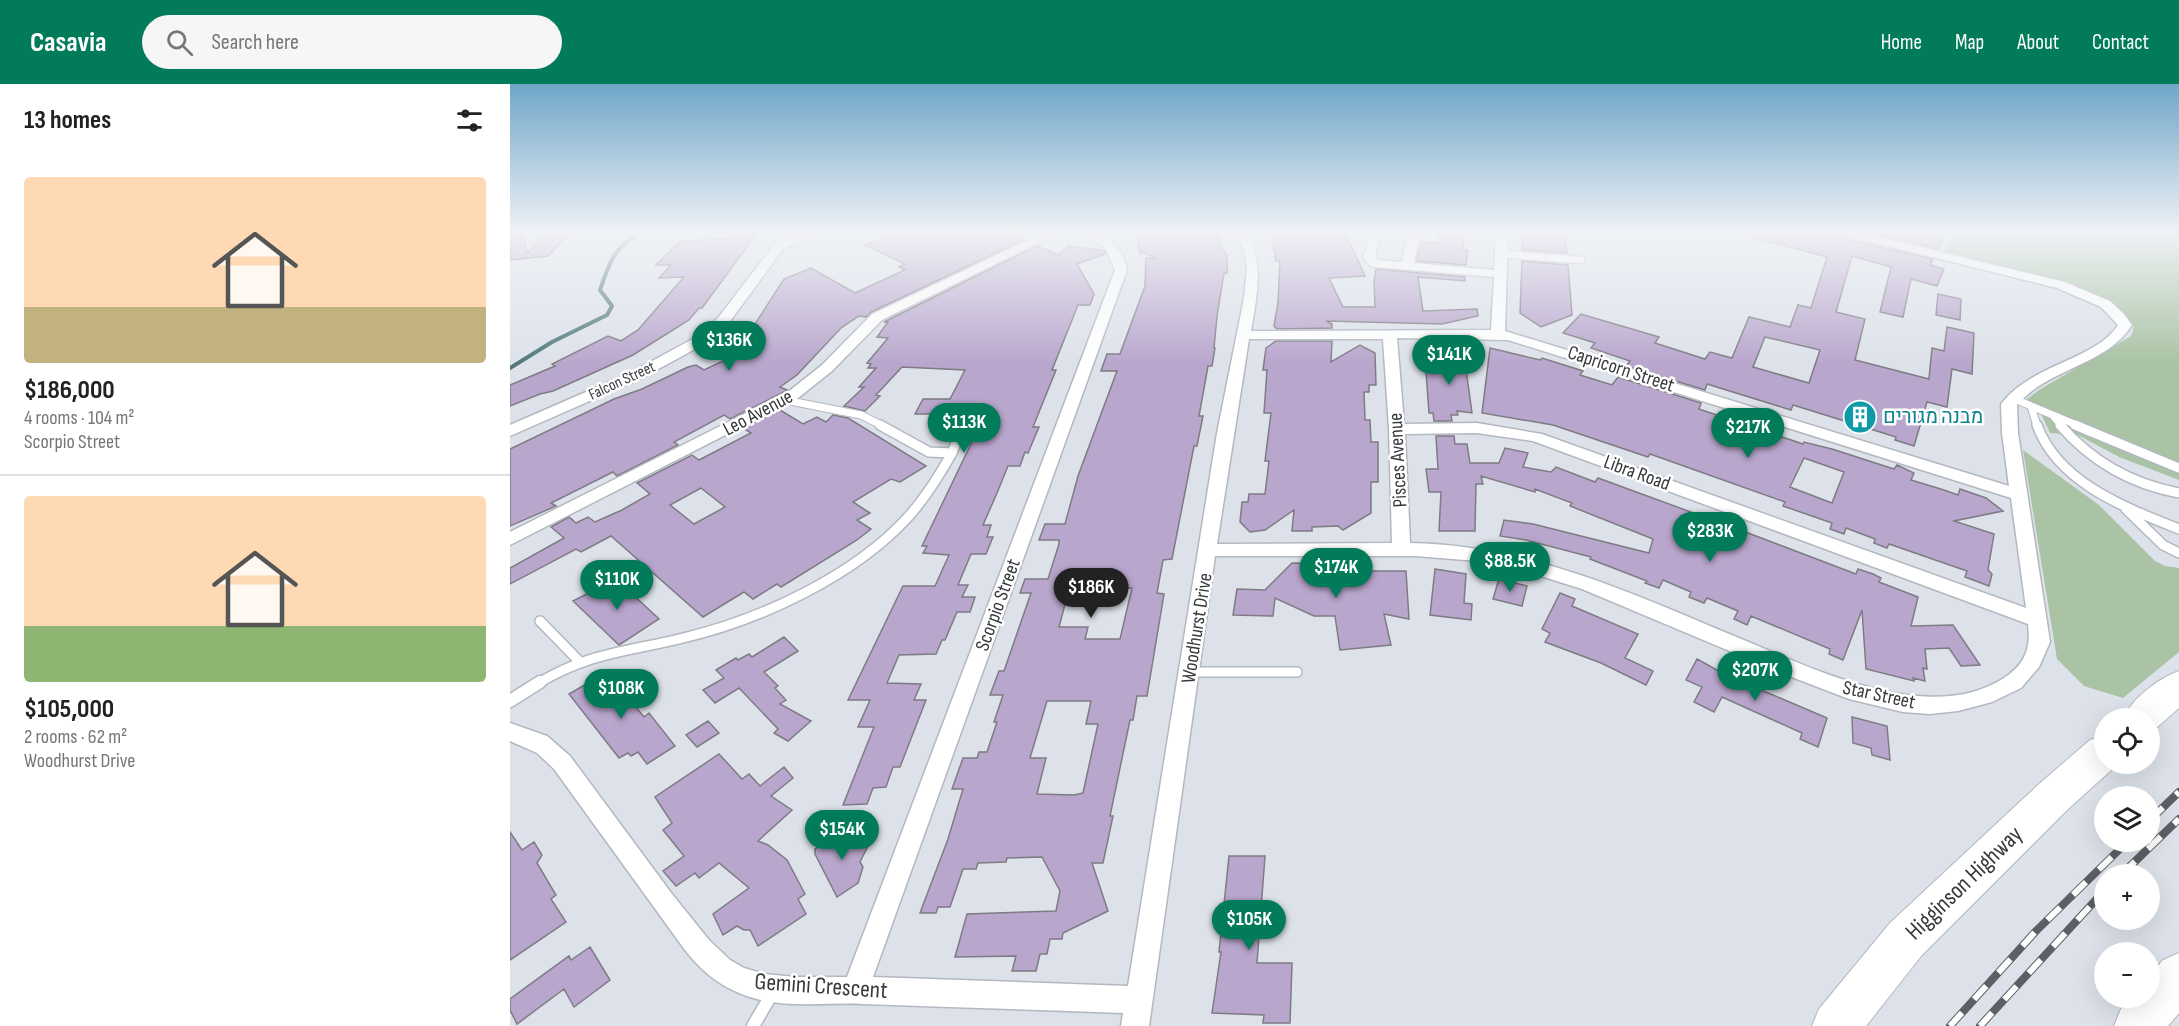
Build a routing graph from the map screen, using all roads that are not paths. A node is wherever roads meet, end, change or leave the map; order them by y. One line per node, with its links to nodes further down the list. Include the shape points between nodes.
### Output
1 (756, 276): 16 (street, Falcon Street, via 723,321 702,339 637,375)
2 (962, 276): 11 (street, Leo Avenue, via 877,317 819,375)
3 (1119, 276): 39 (street, Scorpio Street)
4 (1252, 276): 7 (street, Woodhurst Drive)
5 (1500, 276): 8 (street)
6 (2024, 276): 10 (street, via 2094,297 2120,315 2125,325 2123,333 2108,344 2058,367)
7 (1244, 334): 9 (street, Capricorn Street); 25 (street, Woodhurst Drive)
8 (1498, 334): 9 (street, Capricorn Street); 20 (street, Capricorn Street, via 1542,344)
9 (1390, 335): 15 (street, Pisces Avenue)
10 (2013, 398): 12 (lane); 20 (street, Star Street, via 2008,410)
11 (785, 400): 17 (lane, via 861,416 929,452); 23 (street, Leo Avenue)
12 (2031, 406): 13 (lane); 21 (lane, via 2045,443 2060,462 2082,481)
13 (2054, 417): 18 (lane); 19 (lane, via 2075,444 2099,463 2135,481)
14 (963, 424): 17 (lane)
15 (1397, 429): 24 (street, Pisces Avenue); 27 (street, Libra Road, via 1477,428 1536,437)
16 (510, 431)
17 (952, 453): 29 (lane, via 932,490 901,523 863,555 796,596 694,636)
18 (2179, 468)
19 (2179, 493)
20 (2020, 495): 27 (street, Star Street)
21 (2120, 503): 22 (lane); 26 (lane, via 2163,545)
22 (2179, 529)
23 (510, 539)
24 (1401, 549): 25 (street, Star Street); 27 (street, Star Street, via 1456,551 1556,574 1610,592 1813,678 1896,702 1933,706 1968,702 1996,693 2021,678 2035,657 2040,642)
25 (1209, 550): 30 (street, Woodhurst Drive)
26 (2179, 553)
27 (2037, 620)
28 (540, 621): 29 (lane)
29 (579, 661): 33 (lane)
30 (1190, 672): 31 (lane); 40 (street, Woodhurst Drive)
31 (1297, 672)
32 (2179, 686): 34 (highway)
33 (510, 701)
34 (2154, 708)
35 (510, 732): 38 (street, Gemini Crescent, via 530,737 554,754 703,954 738,980)
36 (2094, 761): 43 (highway, Higginson Highway, via 1906,939)
37 (2179, 976): 44 (highway)
38 (776, 988): 39 (street, Gemini Crescent); 41 (lane)
39 (855, 990): 40 (street, Gemini Crescent)
40 (1139, 1000): 42 (street, Woodhurst Drive)
41 (753, 1026)
42 (1135, 1026)
43 (1836, 1026)
44 (2138, 1026)

